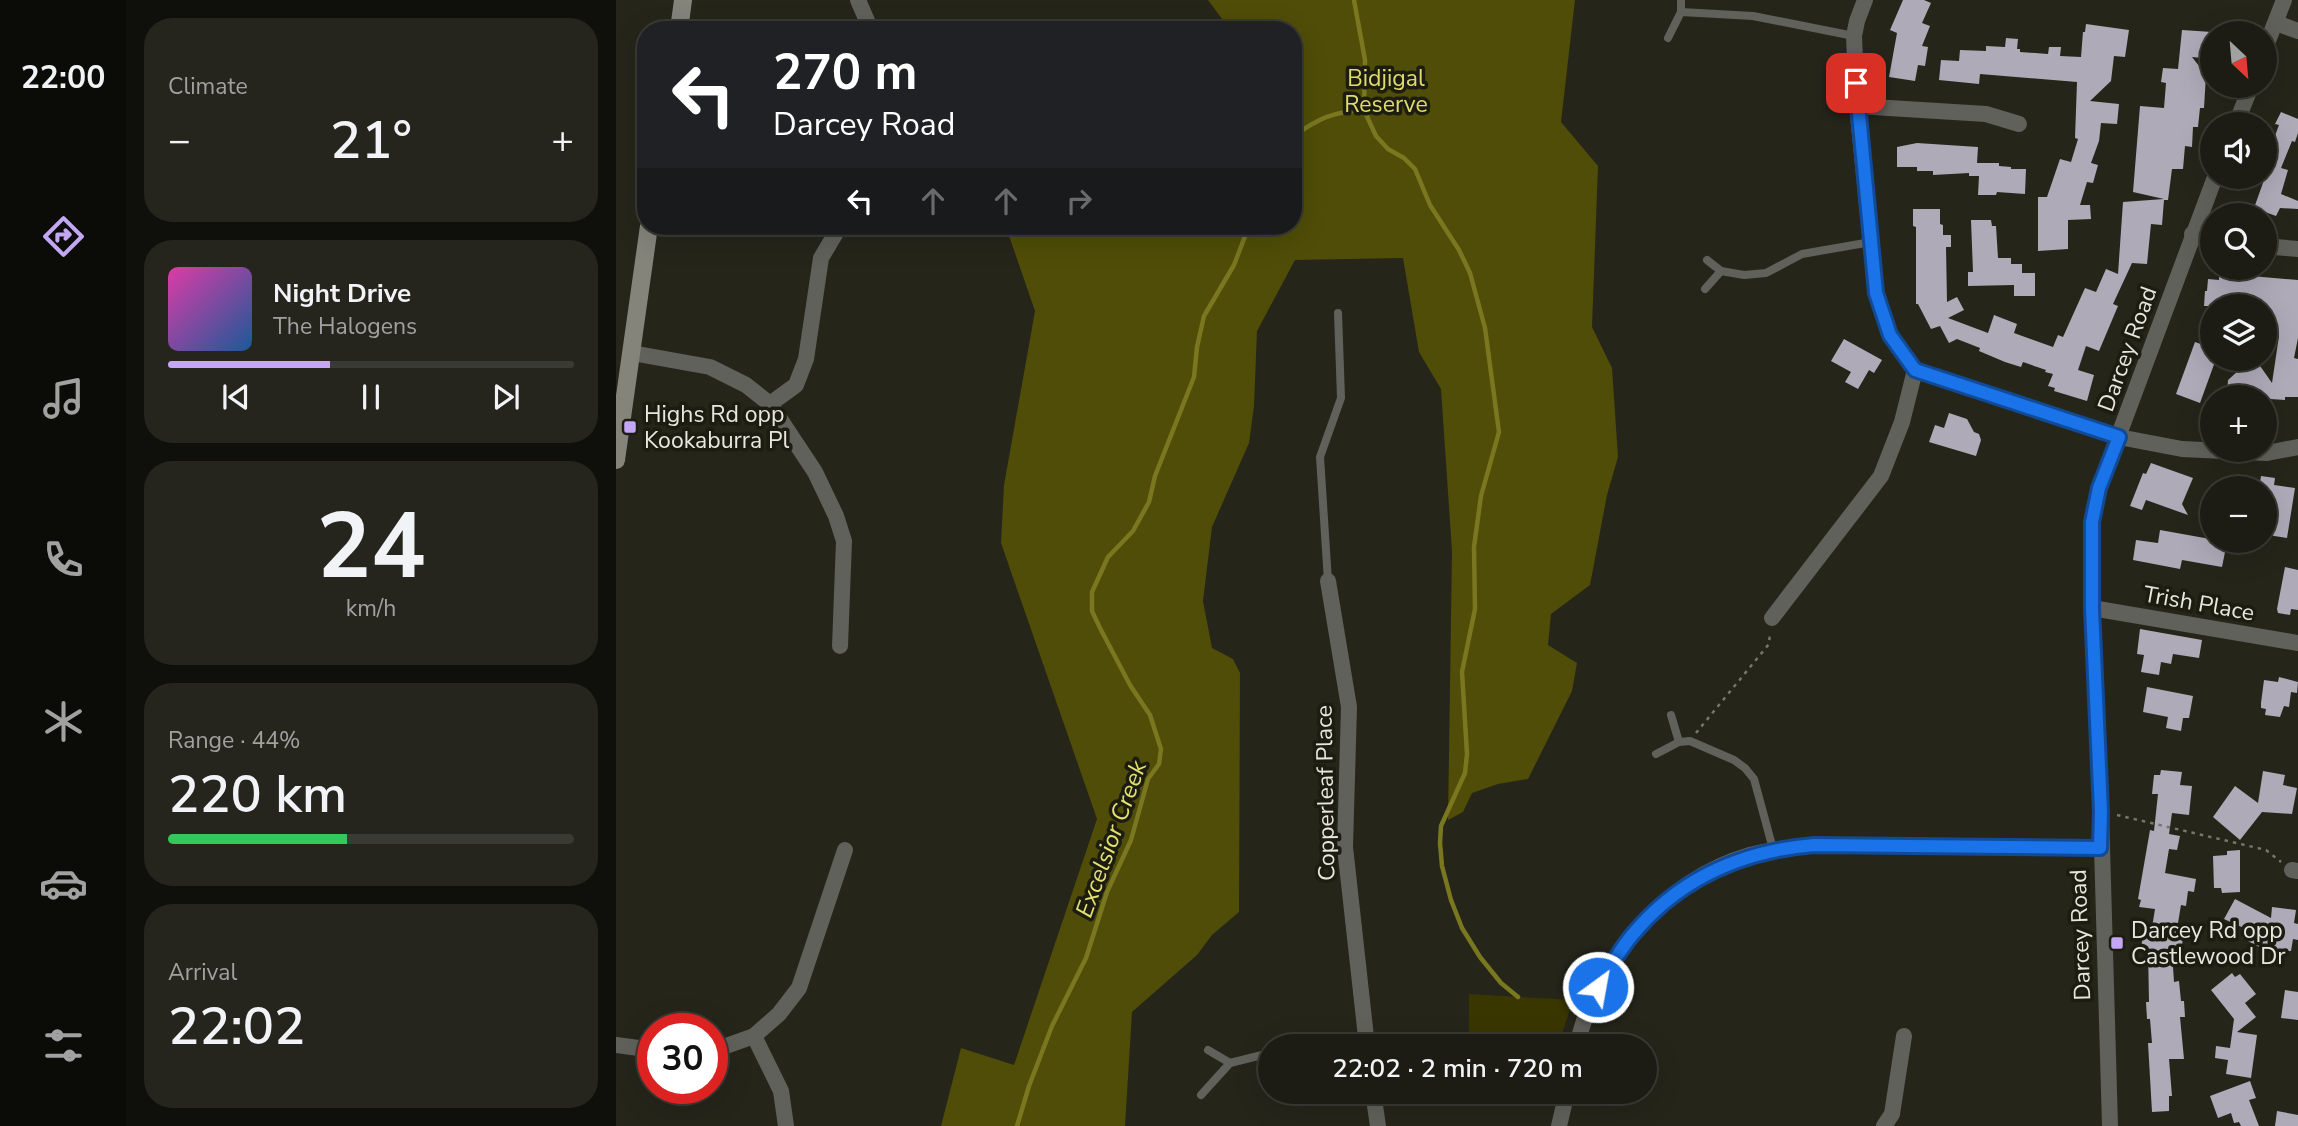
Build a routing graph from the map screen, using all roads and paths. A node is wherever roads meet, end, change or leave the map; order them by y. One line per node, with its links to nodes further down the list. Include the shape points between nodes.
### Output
1 (683, 0): 7 (street)
2 (858, 0): 8 (street)
3 (1681, 0): 6 (lane)
4 (1866, 0): 12 (street)
5 (2284, 0): 9 (street)
6 (1681, 12): 12 (lane, via 1753,16); 13 (lane)
7 (680, 21)
8 (867, 21)
9 (2277, 21)
10 (2277, 23): 11 (street)
11 (2298, 31)
12 (1854, 36): 14 (street)
13 (1668, 38)
14 (1857, 106): 15 (street, via 1986,114); 21 (street)
15 (2019, 124)
16 (2210, 189): 17 (street, Darcey Road)
17 (2192, 234): 20 (street); 32 (street, Darcey Road)
18 (648, 235): 28 (street)
19 (835, 235): 30 (street, via 821,258 806,359 796,385)
20 (2200, 236)
21 (1871, 242): 25 (lane, via 1802,254 1766,273); 29 (street, via 1876,293 1884,319)
22 (2277, 247): 23 (street)
23 (2298, 249)
24 (1707, 260): 25 (lane)
25 (1721, 271): 26 (lane)
26 (1705, 289)
27 (1338, 313): 35 (lane, via 1342,398 1320,457)
28 (632, 353): 30 (street, via 710,367 746,385); 31 (street)
29 (1915, 370): 32 (street); 37 (street, via 1902,422 1881,476)
30 (770, 404): 39 (street, via 815,472 844,541)
31 (618, 425): 34 (street)
32 (2119, 437): 33 (street, via 2194,450 2267,453); 36 (street, Darcey Road, via 2099,488 2092,522)
33 (2298, 447)
34 (616, 460)
35 (1328, 581): 49 (street, Copperleaf Place, via 1349,707 1345,846)
36 (2092, 608): 38 (street, Trish Place); 44 (street, Darcey Road)
37 (1772, 618): 41 (path, via 1769,644)
38 (2298, 643)
39 (841, 646)
40 (1671, 715): 42 (lane)
41 (1690, 741): 42 (lane); 46 (lane, via 1734,760 1754,779)
42 (1679, 742): 43 (lane)
43 (1656, 754)
44 (2101, 812): 45 (street, Darcey Road); 48 (path, via 2266,850)
45 (2100, 848): 46 (street, via 1814,845); 66 (street, Darcey Road)
46 (1773, 849): 50 (street, via 1722,866 1651,915 1633,933 1598,987)
47 (845, 850): 52 (street, via 799,988)
48 (2295, 871)
49 (1366, 1034)
50 (1581, 1034)
51 (1904, 1036): 65 (street, via 1892,1114)
52 (754, 1037): 54 (street); 62 (street, via 781,1091)
53 (616, 1045): 55 (street)
54 (728, 1046)
55 (637, 1048)
56 (1208, 1050): 58 (lane)
57 (1258, 1056): 58 (lane)
58 (1230, 1063): 59 (lane)
59 (1201, 1095)
60 (1375, 1104): 63 (street)
61 (1564, 1104): 64 (street)
62 (786, 1126)
63 (1378, 1126)
64 (1559, 1126)
65 (1884, 1126)
66 (2110, 1126)

